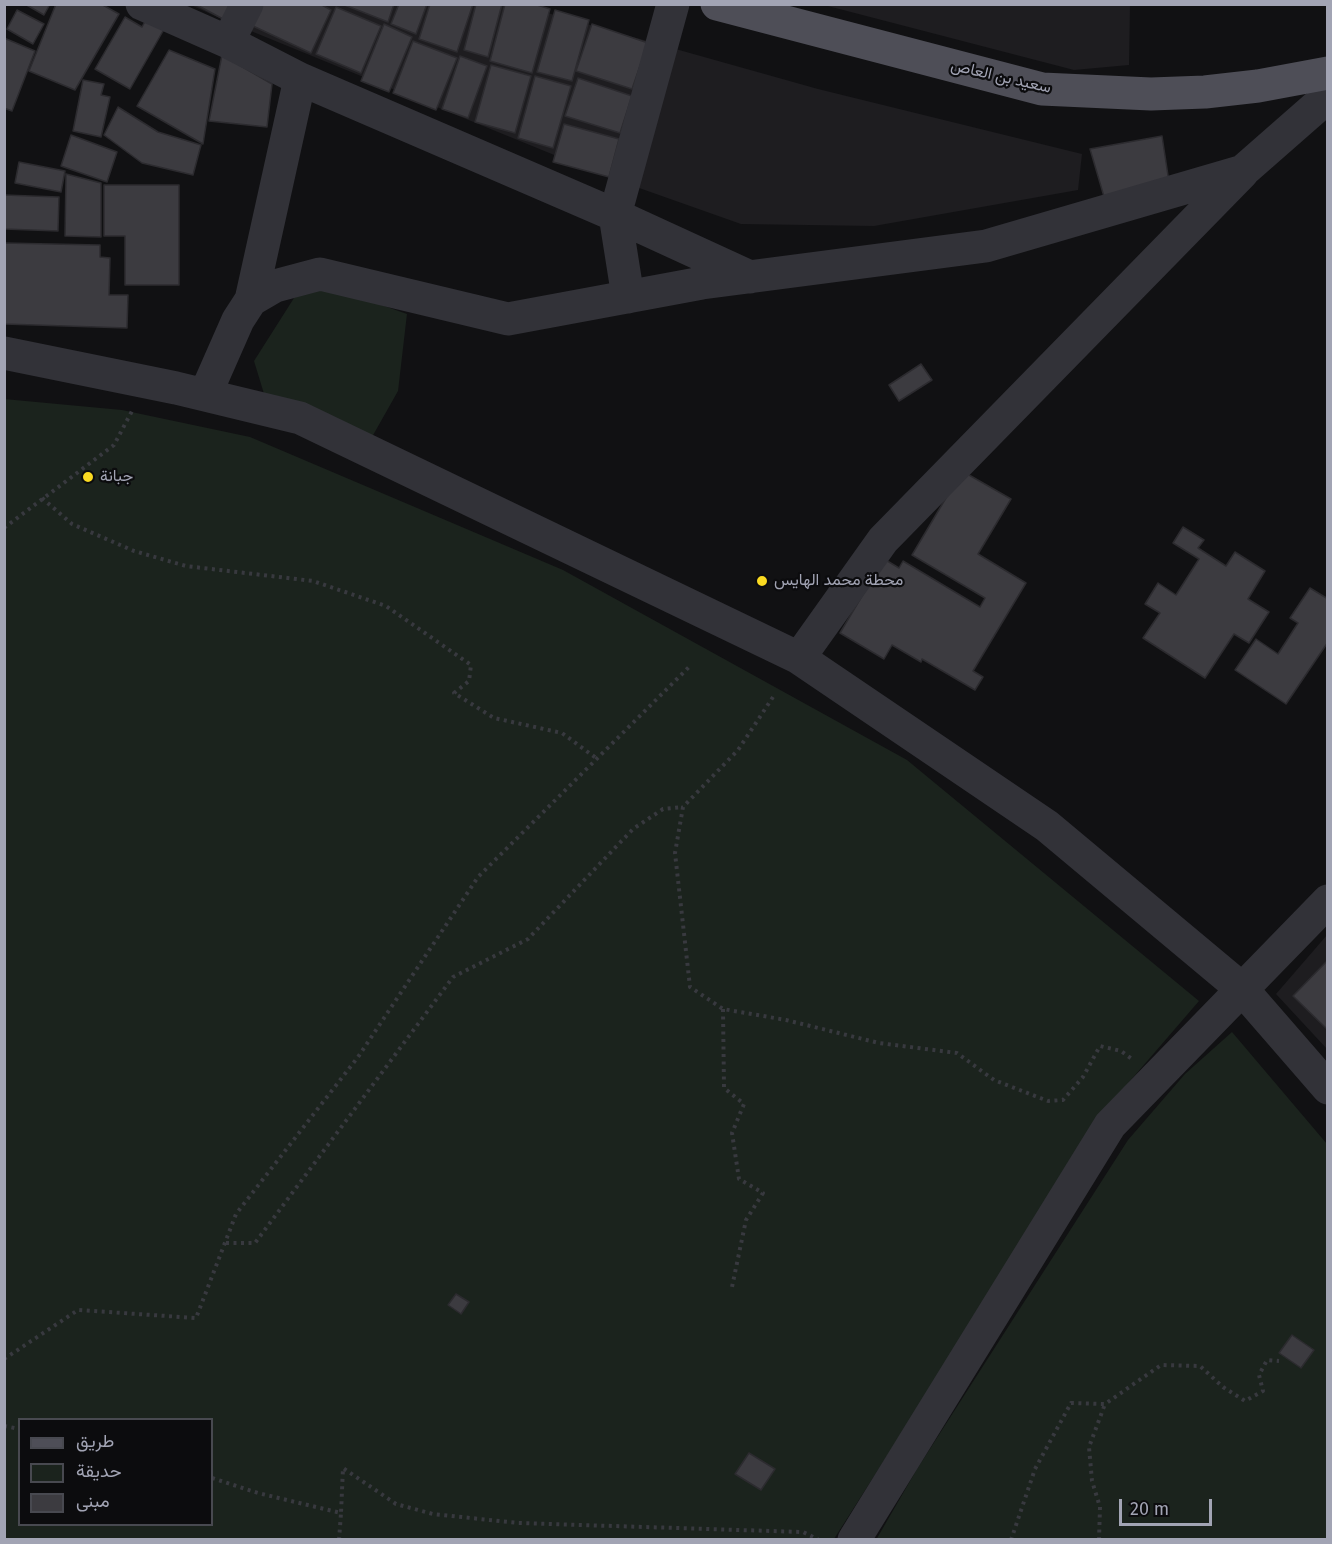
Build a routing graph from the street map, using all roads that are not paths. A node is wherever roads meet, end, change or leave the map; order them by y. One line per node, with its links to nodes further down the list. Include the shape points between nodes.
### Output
1 (142, 4): 5 (street)
2 (247, 4): 5 (street)
3 (674, 4): 10 (street)
4 (717, 4): 6 (main road, سعيد بن العاص, via 1042,89 1140,94 1205,92)
5 (228, 42): 7 (street)
6 (1328, 73)
7 (300, 79): 10 (street); 13 (street)
8 (1324, 108): 9 (street)
9 (1243, 171): 11 (street, via 986,246); 16 (street, via 883,540)
10 (615, 215): 11 (street); 12 (street)
11 (750, 277): 12 (street)
12 (628, 297): 13 (street, via 507,319 320,274 275,286)
13 (251, 300): 15 (street)
14 (4, 353): 15 (street)
15 (205, 395): 16 (street, via 300,418)
16 (799, 658): 18 (street, via 1047,826)
17 (1328, 901): 18 (street)
18 (1242, 989): 19 (street); 20 (street, via 1110,1125)
19 (1328, 1088)
20 (854, 1539)

